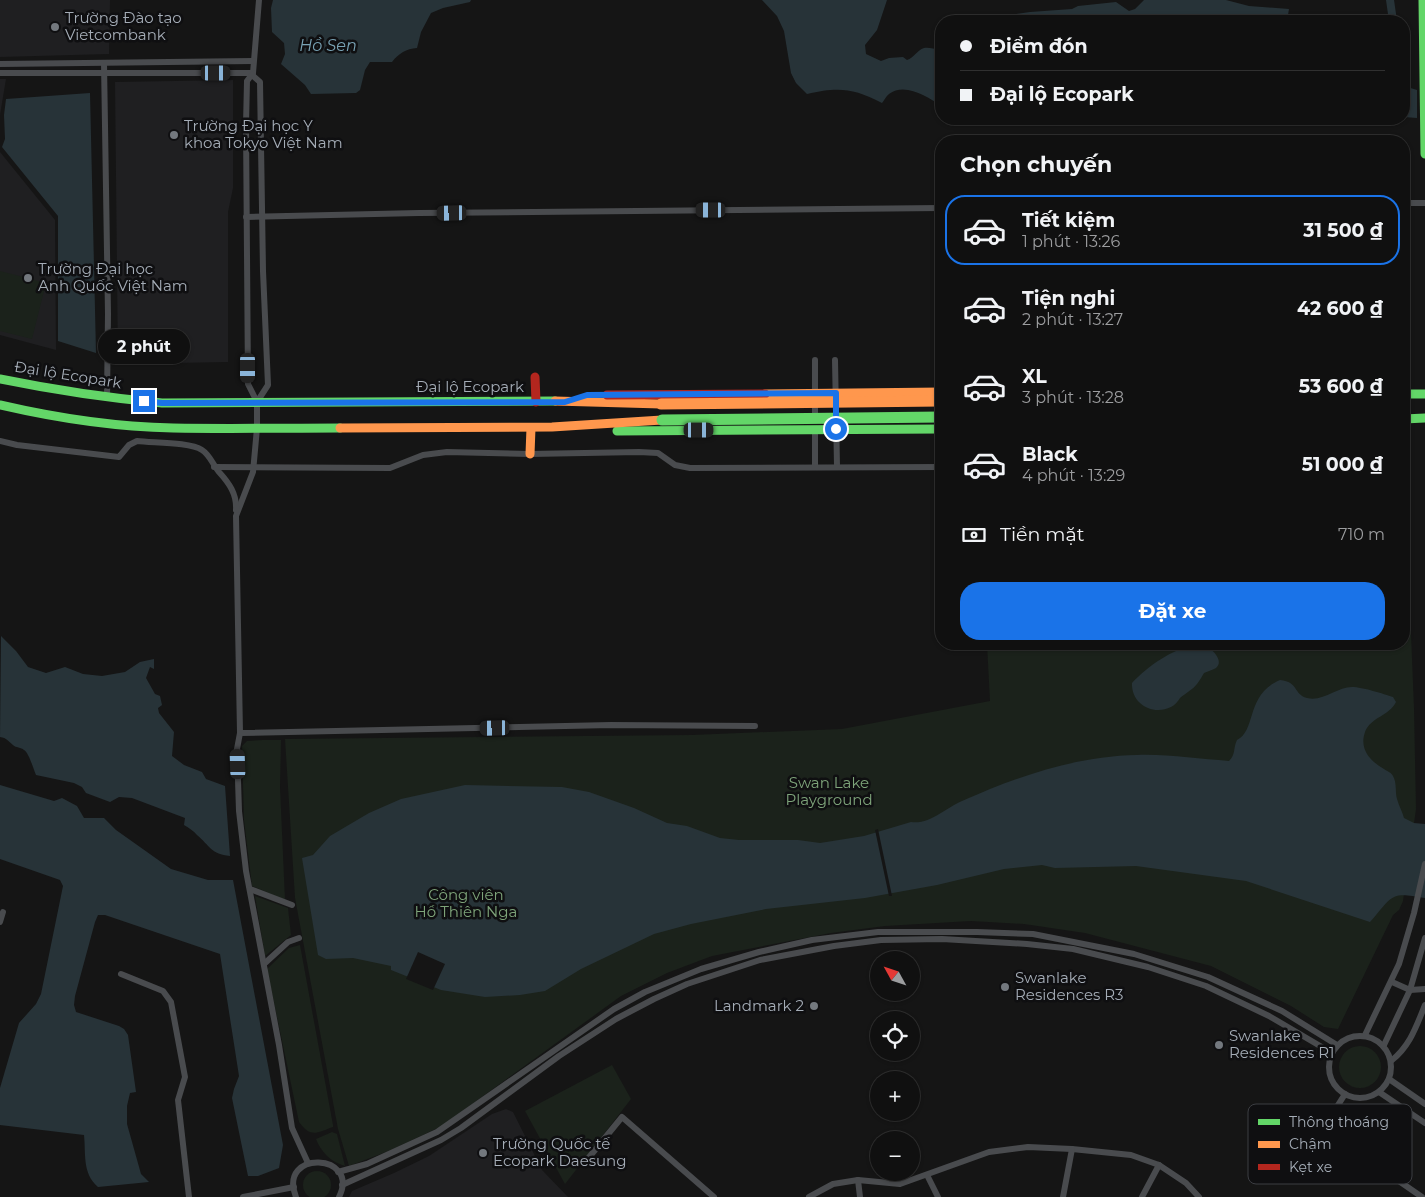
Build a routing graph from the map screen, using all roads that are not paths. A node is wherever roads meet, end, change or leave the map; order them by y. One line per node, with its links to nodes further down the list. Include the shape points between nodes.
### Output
1 (259, 0): 4 (street)
2 (1423, 0): 3 (main road)
3 (1424, 45): 10 (main road)
4 (253, 61): 5 (street); 9 (street)
5 (104, 63): 6 (street); 8 (street)
6 (2, 64): 7 (street)
7 (2, 73): 8 (street)
8 (105, 73): 9 (street); 25 (street)
9 (253, 74): 14 (street, via 260,82); 15 (street, via 247,81)
10 (1425, 154)
11 (1410, 203): 12 (street)
12 (1425, 203)
13 (935, 208): 14 (street)
14 (262, 216): 15 (street); 27 (street, via 268,385)
15 (246, 217): 27 (street, via 248,384)
16 (815, 360): 21 (street)
17 (835, 360): 22 (street)
18 (535, 376): 28 (main road)
19 (0, 379): 25 (main road, Đại lộ Ecopark)
20 (935, 392): 22 (main road)
21 (815, 393): 22 (main road); 29 (main road, via 587,395); 37 (street)
22 (836, 393): 38 (street)
23 (1410, 394): 24 (main road)
24 (1425, 394)
25 (106, 398): 27 (main road, Đại lộ Ecopark, via 162,403)
26 (935, 401): 29 (main road, Đại lộ Ecopark, bridge)
27 (257, 402): 28 (main road, Đại lộ Ecopark); 34 (street)
28 (536, 402): 29 (main road, Đại lộ Ecopark)
29 (565, 402)
30 (0, 405): 34 (main road, via 102,423 171,428)
31 (935, 417): 36 (main road, bridge, via 662,420)
32 (1425, 418): 33 (main road)
33 (1410, 419)
34 (258, 428): 35 (main road); 45 (street)
35 (531, 428): 36 (main road); 41 (main road)
36 (552, 428): 37 (main road, via 585,431)
37 (815, 429): 38 (main road); 42 (street)
38 (836, 429): 39 (main road); 43 (street)
39 (935, 429)
40 (0, 441): 44 (street, via 119,457 137,441 194,446 203,451)
41 (530, 454): 42 (street, via 658,453 675,465 690,468); 45 (street, via 447,452 423,455 390,468)
42 (815, 466): 43 (street)
43 (837, 466): 46 (street)
44 (214, 467): 45 (street); 47 (street, via 234,493)
45 (254, 467): 47 (street)
46 (935, 467)
47 (236, 516): 49 (street)
48 (756, 726): 49 (street, via 611,725)
49 (240, 733): 51 (street, via 237,749 239,811)
50 (1425, 864): 64 (street)
51 (250, 889): 52 (street); 61 (street)
52 (292, 905)
53 (3, 912): 54 (street)
54 (0, 922)
55 (898, 931): 58 (street); 59 (street, via 1033,934); 63 (street, via 812,940 758,952)
56 (299, 938): 61 (street, via 288,942)
57 (1425, 938): 66 (street)
58 (898, 940): 60 (street, via 1027,944 1073,949); 65 (street, via 760,960)
59 (1120, 951): 60 (street); 68 (street, via 1208,976)
60 (1118, 960): 69 (street, via 1206,986)
61 (264, 964): 90 (street, via 292,1128)
62 (121, 974): 98 (street, via 163,991 171,1002 185,1077 178,1100)
63 (684, 976): 65 (street); 74 (street, via 614,1009)
64 (1392, 982): 66 (street); 71 (street)
65 (687, 984): 76 (street, via 616,1020)
66 (1410, 990): 67 (street); 73 (street)
67 (1425, 990)
68 (1242, 992): 69 (street); 72 (street, via 1282,1011)
69 (1238, 1001): 75 (street)
70 (1425, 1005): 77 (street, via 1409,1042)
71 (1366, 1035): 72 (street, via 1355,1035); 73 (street)
72 (1337, 1045): 75 (street)
73 (1384, 1045): 77 (street)
74 (554, 1049): 76 (street); 86 (street)
75 (1332, 1053): 80 (street, via 1330,1074 1334,1084)
76 (559, 1056): 87 (street)
77 (1391, 1061): 78 (street)
78 (1389, 1079): 79 (street); 83 (street)
79 (1380, 1092): 80 (street, via 1360,1098); 82 (street)
80 (1345, 1094): 81 (street)
81 (1339, 1104)
82 (1397, 1104)
83 (1425, 1104)
84 (1412, 1114): 85 (street)
85 (1425, 1123)
86 (437, 1132): 87 (street); 92 (street, via 367,1164)
87 (441, 1140): 96 (street)
88 (1072, 1149): 91 (street, via 1131,1155); 93 (street, via 1028,1147 989,1152); 106 (street)
89 (586, 1161): 102 (street, via 622,1117)
90 (308, 1163): 92 (street, via 328,1163); 97 (street, via 299,1170)
91 (1159, 1165): 107 (street); 108 (street)
92 (338, 1172): 96 (street)
93 (927, 1175): 94 (street, via 900,1184); 105 (street)
94 (858, 1180): 103 (street, via 833,1184); 104 (street)
95 (1403, 1184): 109 (street)
96 (342, 1185): 101 (street)
97 (294, 1187): 99 (street); 100 (street)
98 (189, 1197)
99 (243, 1197)
100 (294, 1197)
101 (339, 1197)
102 (714, 1197)
103 (809, 1197)
104 (860, 1197)
105 (938, 1197)
106 (1064, 1197)
107 (1142, 1197)
108 (1199, 1197)
109 (1422, 1197)

